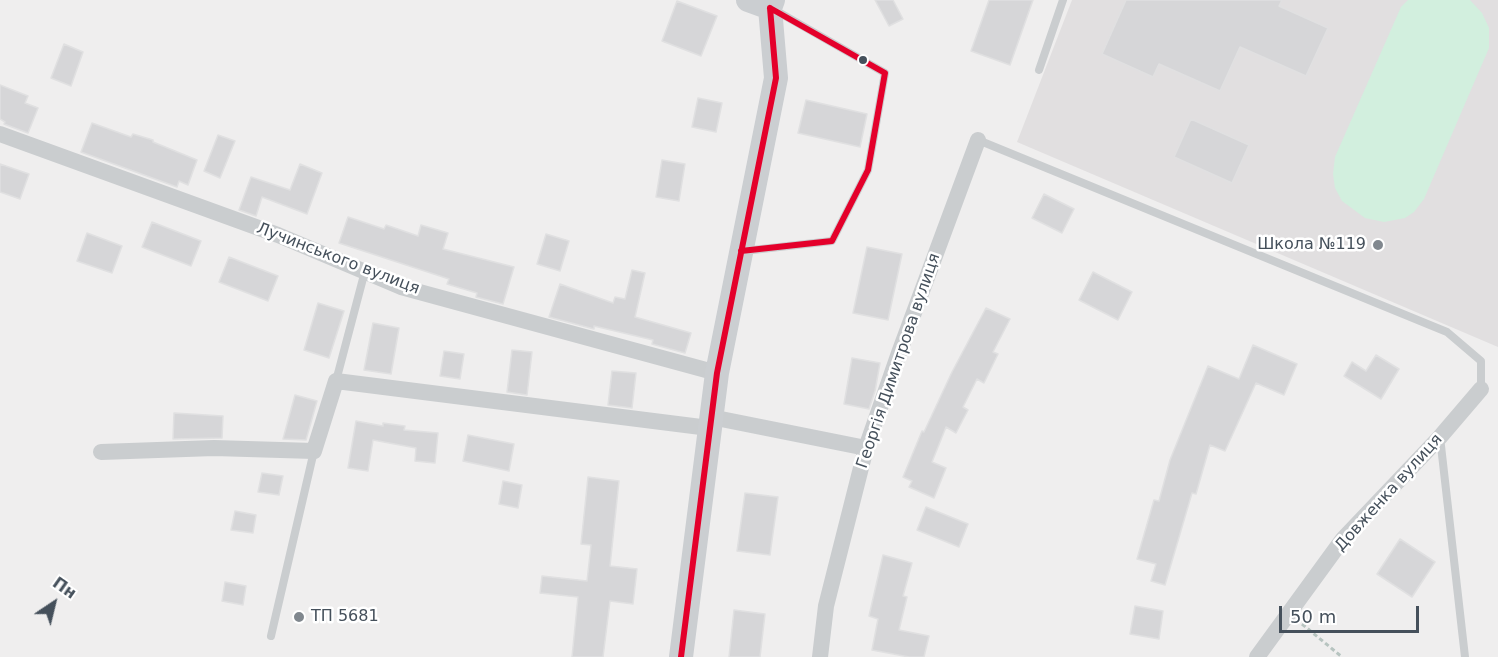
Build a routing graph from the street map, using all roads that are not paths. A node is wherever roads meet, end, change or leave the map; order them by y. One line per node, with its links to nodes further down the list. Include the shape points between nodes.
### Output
1 (748, 0): 3 (street)
2 (1063, 0): 4 (lane)
3 (772, 4): 7 (street, via 776,78); 7 (lane, via 885,73 868,170 832,241)
4 (1039, 70)
5 (0, 134): 8 (street, Лучинського вулиця, via 278,235)
6 (978, 140): 11 (lane, via 1447,332 1481,361); 14 (street, Георгія Димитрова вулиця)
7 (741, 251): 9 (street)
8 (365, 271): 9 (street, Лучинського вулиця, via 401,287); 10 (lane)
9 (717, 374): 12 (street)
10 (336, 381): 12 (street); 16 (street)
11 (1480, 389): 13 (street, Довженка вулиця)
12 (710, 422): 14 (street); 18 (street)
13 (1440, 437): 20 (street, Довженка вулиця, via 1343,539); 21 (lane)
14 (866, 448): 19 (street, Георгія Димитрова вулиця, via 826,606)
15 (101, 452): 16 (street, via 214,448)
16 (314, 452): 17 (lane)
17 (271, 636)
18 (681, 657)
19 (820, 657)
20 (1257, 657)
21 (1465, 657)

